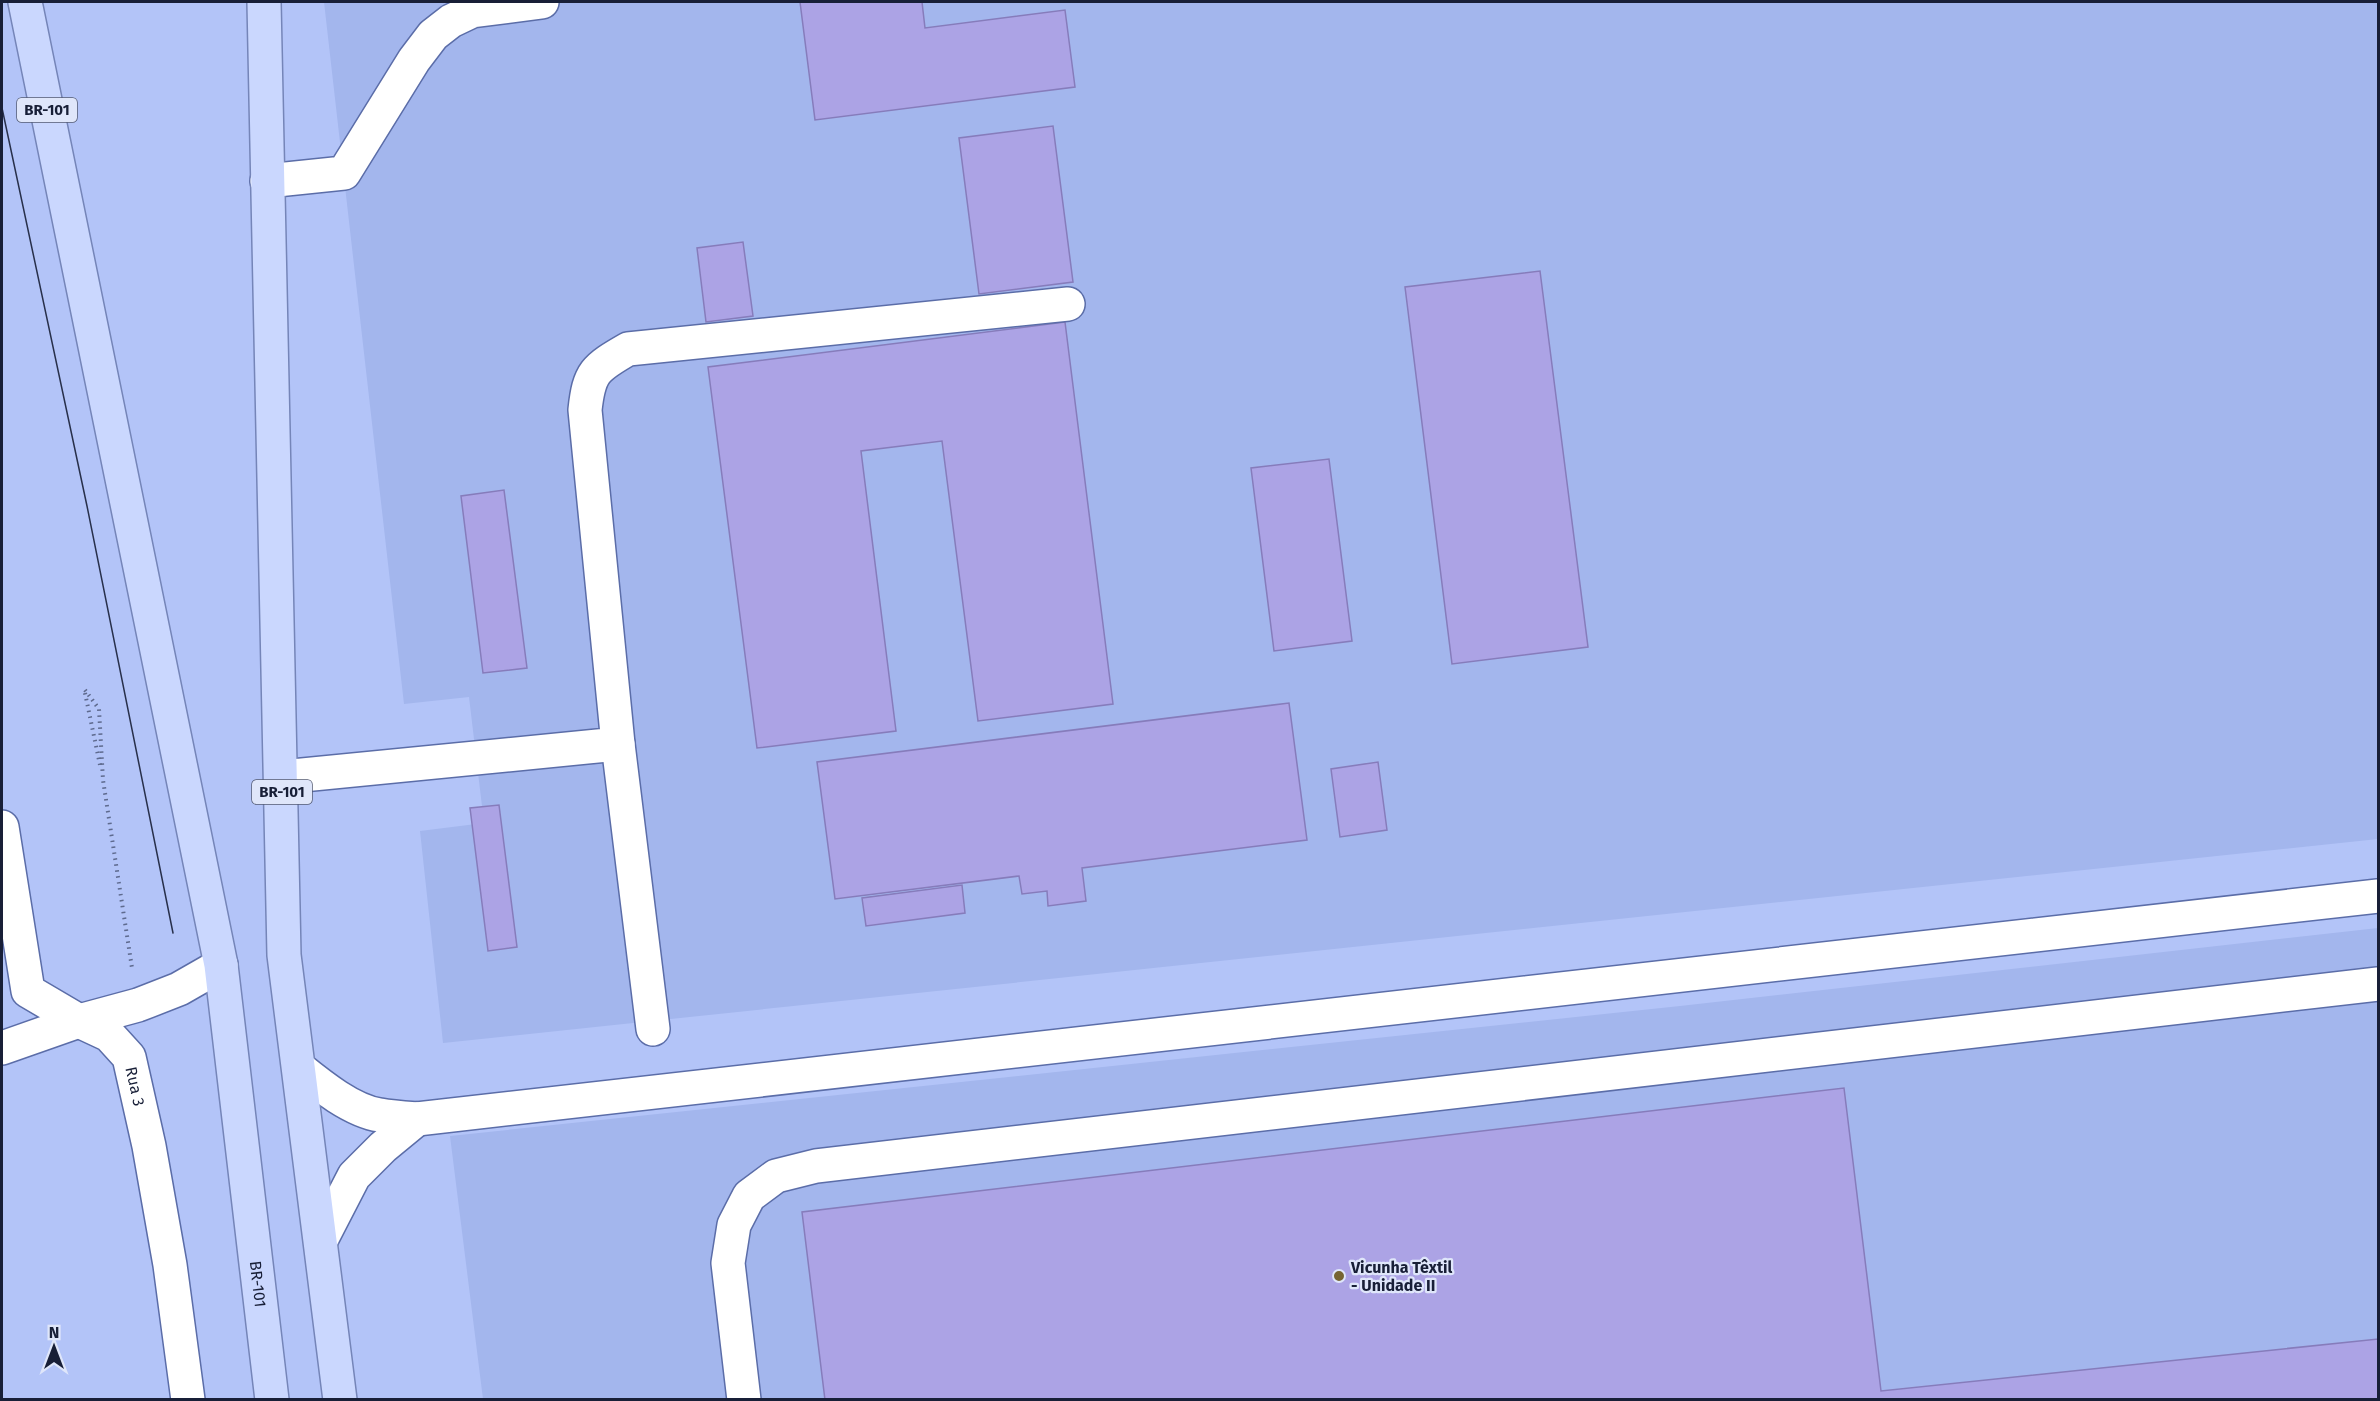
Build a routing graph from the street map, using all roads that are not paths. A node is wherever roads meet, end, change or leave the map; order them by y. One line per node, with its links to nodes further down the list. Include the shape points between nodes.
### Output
1 (25, 2): 10 (main road, BR-101 / BR-101)
2 (264, 2): 4 (main road, BR-101 / BR-101)
3 (542, 2): 4 (street, via 472,11 433,35 344,173)
4 (267, 181): 7 (main road, BR-101 / BR-101)
5 (1068, 304): 6 (street, via 628,349 602,364 588,385 585,410)
6 (618, 744): 7 (street); 13 (street)
7 (282, 777): 15 (main road, BR-101 / BR-101, via 284,955)
8 (2, 827): 12 (street, Rua 3, via 28,991)
9 (2379, 896): 16 (street)
10 (221, 965): 12 (street, via 179,989); 19 (main road, BR-101 / BR-101)
11 (2379, 984): 21 (street, via 816,1166 776,1176 749,1196 734,1225 728,1263)
12 (79, 1021): 14 (street); 18 (street, Rua 3, via 109,1035 129,1057 170,1265)
13 (653, 1029)
14 (2, 1048)
15 (299, 1068): 16 (street, via 321,1086 377,1115); 17 (main road, BR-101 / BR-101)
16 (417, 1119): 17 (street, via 354,1176)
17 (321, 1240): 20 (main road, BR-101 / BR-101)
18 (188, 1400)
19 (272, 1400)
20 (340, 1400)
21 (744, 1400)

